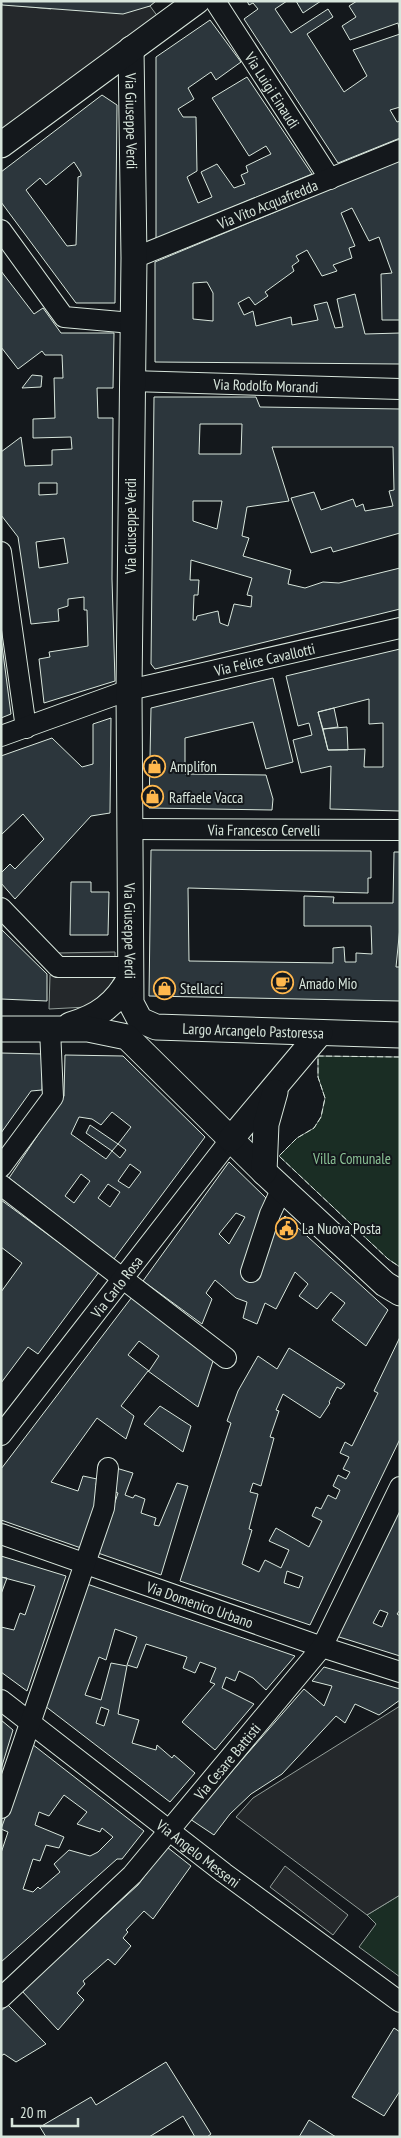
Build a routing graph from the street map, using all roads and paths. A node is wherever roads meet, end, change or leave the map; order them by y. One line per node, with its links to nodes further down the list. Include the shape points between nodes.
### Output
1 (197, 1): 3 (street)
2 (215, 1): 6 (street, Via Luigi Einaudi)
3 (131, 49): 4 (street); 8 (street, Via Giuseppe Verdi)
4 (1, 144)
5 (400, 150): 6 (street, Via Vito Acquafredda)
6 (330, 179): 8 (street, Via Vito Acquafredda)
7 (1, 230): 9 (street, via 64,317)
8 (134, 258): 9 (street, Via Giuseppe Verdi)
9 (132, 323): 10 (street, Via Giuseppe Verdi)
10 (132, 381): 11 (street, Via Rodolfo Morandi); 14 (street, Via Giuseppe Verdi)
11 (400, 389)
12 (1, 552): 15 (street)
13 (400, 628): 14 (street, Via Felice Cavallotti)
14 (129, 690): 15 (street, Via Felice Cavallotti); 17 (street, Via Giuseppe Verdi)
15 (26, 728): 16 (street, Via Felice Cavallotti)
16 (1, 736)
17 (129, 829): 18 (street, Via Francesco Cervelli); 20 (street, Via Giuseppe Verdi)
18 (400, 830)
19 (1, 908): 20 (street, via 58,967)
20 (129, 972): 21 (street, Via Giuseppe Verdi); 23 (street, via 114,1002 102,1013 85,1021)
21 (131, 1003): 24 (street, Largo Arcangelo Pastoressa, via 140,1020 156,1027)
22 (1, 1029): 23 (street)
23 (50, 1029): 27 (street, via 88,1030 127,1037); 28 (street, via 53,1097)
24 (320, 1033): 25 (street); 26 (street, Largo Arcangelo Pastoressa)
25 (400, 1035)
26 (277, 1084): 27 (street, Largo Arcangelo Pastoressa); 29 (street, Largo Arcangelo Pastoressa, via 266,1124)
27 (231, 1139): 29 (street); 32 (street, Via Carlo Rosa)
28 (1, 1167)
29 (273, 1180): 31 (street, via 270,1214); 33 (street, via 385,1284)
30 (1, 1185): 32 (street)
31 (251, 1272)
32 (123, 1278): 34 (street); 35 (street, Via Carlo Rosa)
33 (400, 1293)
34 (226, 1358)
35 (1, 1434)
36 (108, 1468): 39 (street, via 104,1508)
37 (400, 1487): 40 (street, Via Cesare Battisti)
38 (1, 1534): 39 (street, Via Domenico Urbano)
39 (86, 1564): 40 (street, Via Domenico Urbano); 43 (street)
40 (322, 1647): 41 (street, Via Domenico Urbano); 45 (street, Via Cesare Battisti)
41 (400, 1672)
42 (1, 1700): 43 (street, Via Angelo Messeni)
43 (31, 1723): 44 (street); 45 (street, Via Angelo Messeni)
44 (3, 1800)
45 (169, 1831): 46 (street, Via Cesare Battisti, via 132,1875); 47 (street, Via Angelo Messeni)
46 (3, 1994)
47 (400, 2002)

